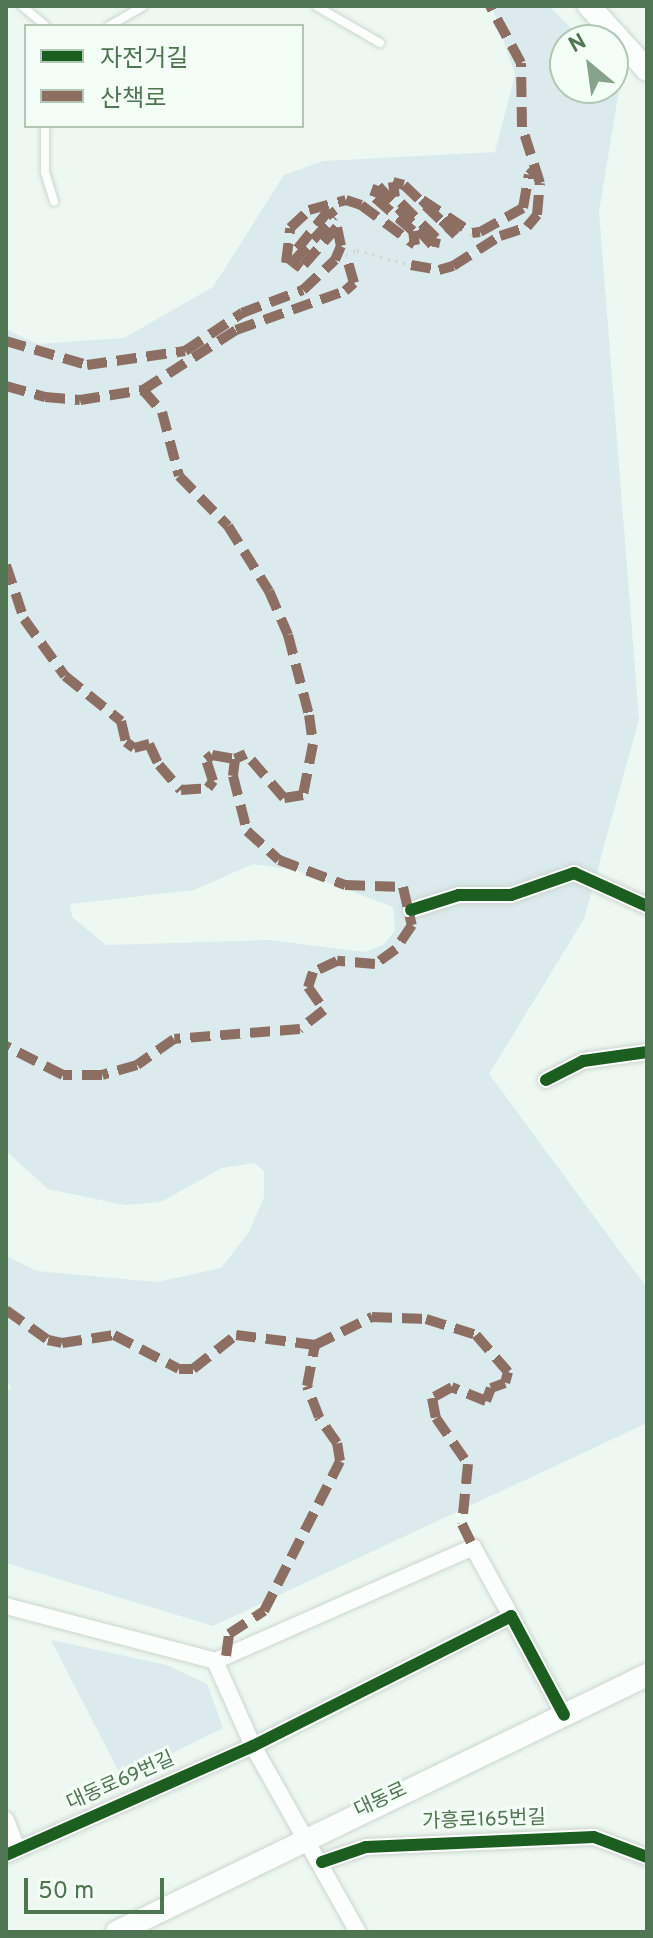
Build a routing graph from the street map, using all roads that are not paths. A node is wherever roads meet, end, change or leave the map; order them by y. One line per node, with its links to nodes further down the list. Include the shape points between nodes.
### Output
1 (22, 6): 5 (lane)
2 (143, 6): 6 (lane)
3 (316, 6): 7 (lane)
4 (589, 6): 8 (main road)
5 (44, 24)
6 (112, 24)
7 (380, 43)
8 (647, 70)
9 (45, 128): 10 (lane, via 45,172)
10 (54, 202)
11 (647, 906): 12 (street, via 574,873 511,895 459,895)
12 (411, 910)
13 (647, 1052): 14 (street, via 583,1061)
14 (546, 1080)
15 (6, 1606): 17 (street)
16 (511, 1616): 17 (street, via 473,1547); 19 (street); 20 (street, 대동로69번길)
17 (215, 1661): 20 (street)
18 (647, 1675): 19 (main road, 대동로)
19 (564, 1715): 22 (main road, 대동로)
20 (253, 1746): 22 (street); 23 (street, 대동로69번길)
21 (6, 1820): 23 (street, 대동로69번길)
22 (306, 1837): 25 (street); 26 (main road, 대동로)
23 (12, 1852)
24 (647, 1857): 25 (street, 가흥로165번길, via 594,1837 366,1847)
25 (322, 1862): 27 (street)
26 (117, 1932)
27 (358, 1932)

